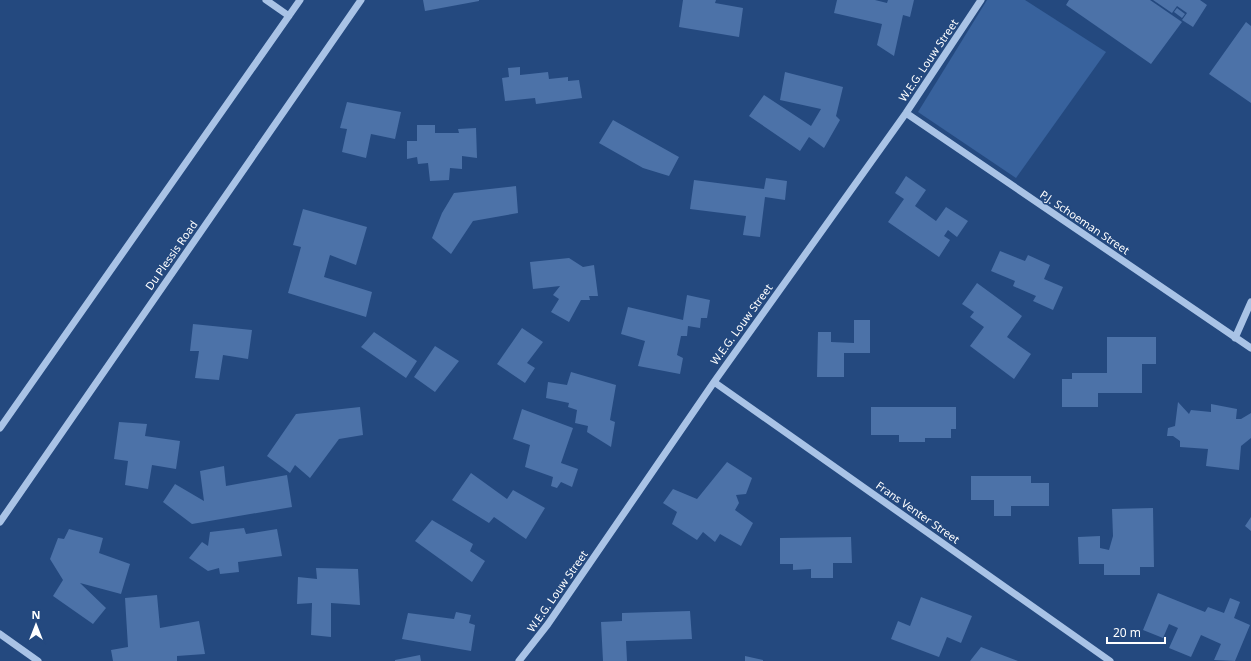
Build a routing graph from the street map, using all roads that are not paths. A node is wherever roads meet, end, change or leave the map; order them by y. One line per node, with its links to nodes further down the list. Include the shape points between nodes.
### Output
1 (266, 0): 5 (street)
2 (300, 0): 5 (street)
3 (360, 0): 12 (street, Du Plessis Road)
4 (981, 0): 6 (street, W.E.G. Louw Street)
5 (289, 16): 11 (street)
6 (906, 113): 8 (street, P.J. Schoeman Street); 10 (street, W.E.G. Louw Street)
7 (1251, 302): 8 (street)
8 (1235, 338): 9 (street, P.J. Schoeman Street)
9 (1251, 348)
10 (714, 382): 15 (street, W.E.G. Louw Street, via 548,624); 16 (street, Frans Venter Street)
11 (0, 428)
12 (0, 522)
13 (0, 634): 14 (street)
14 (38, 661)
15 (519, 661)
16 (1110, 661)

